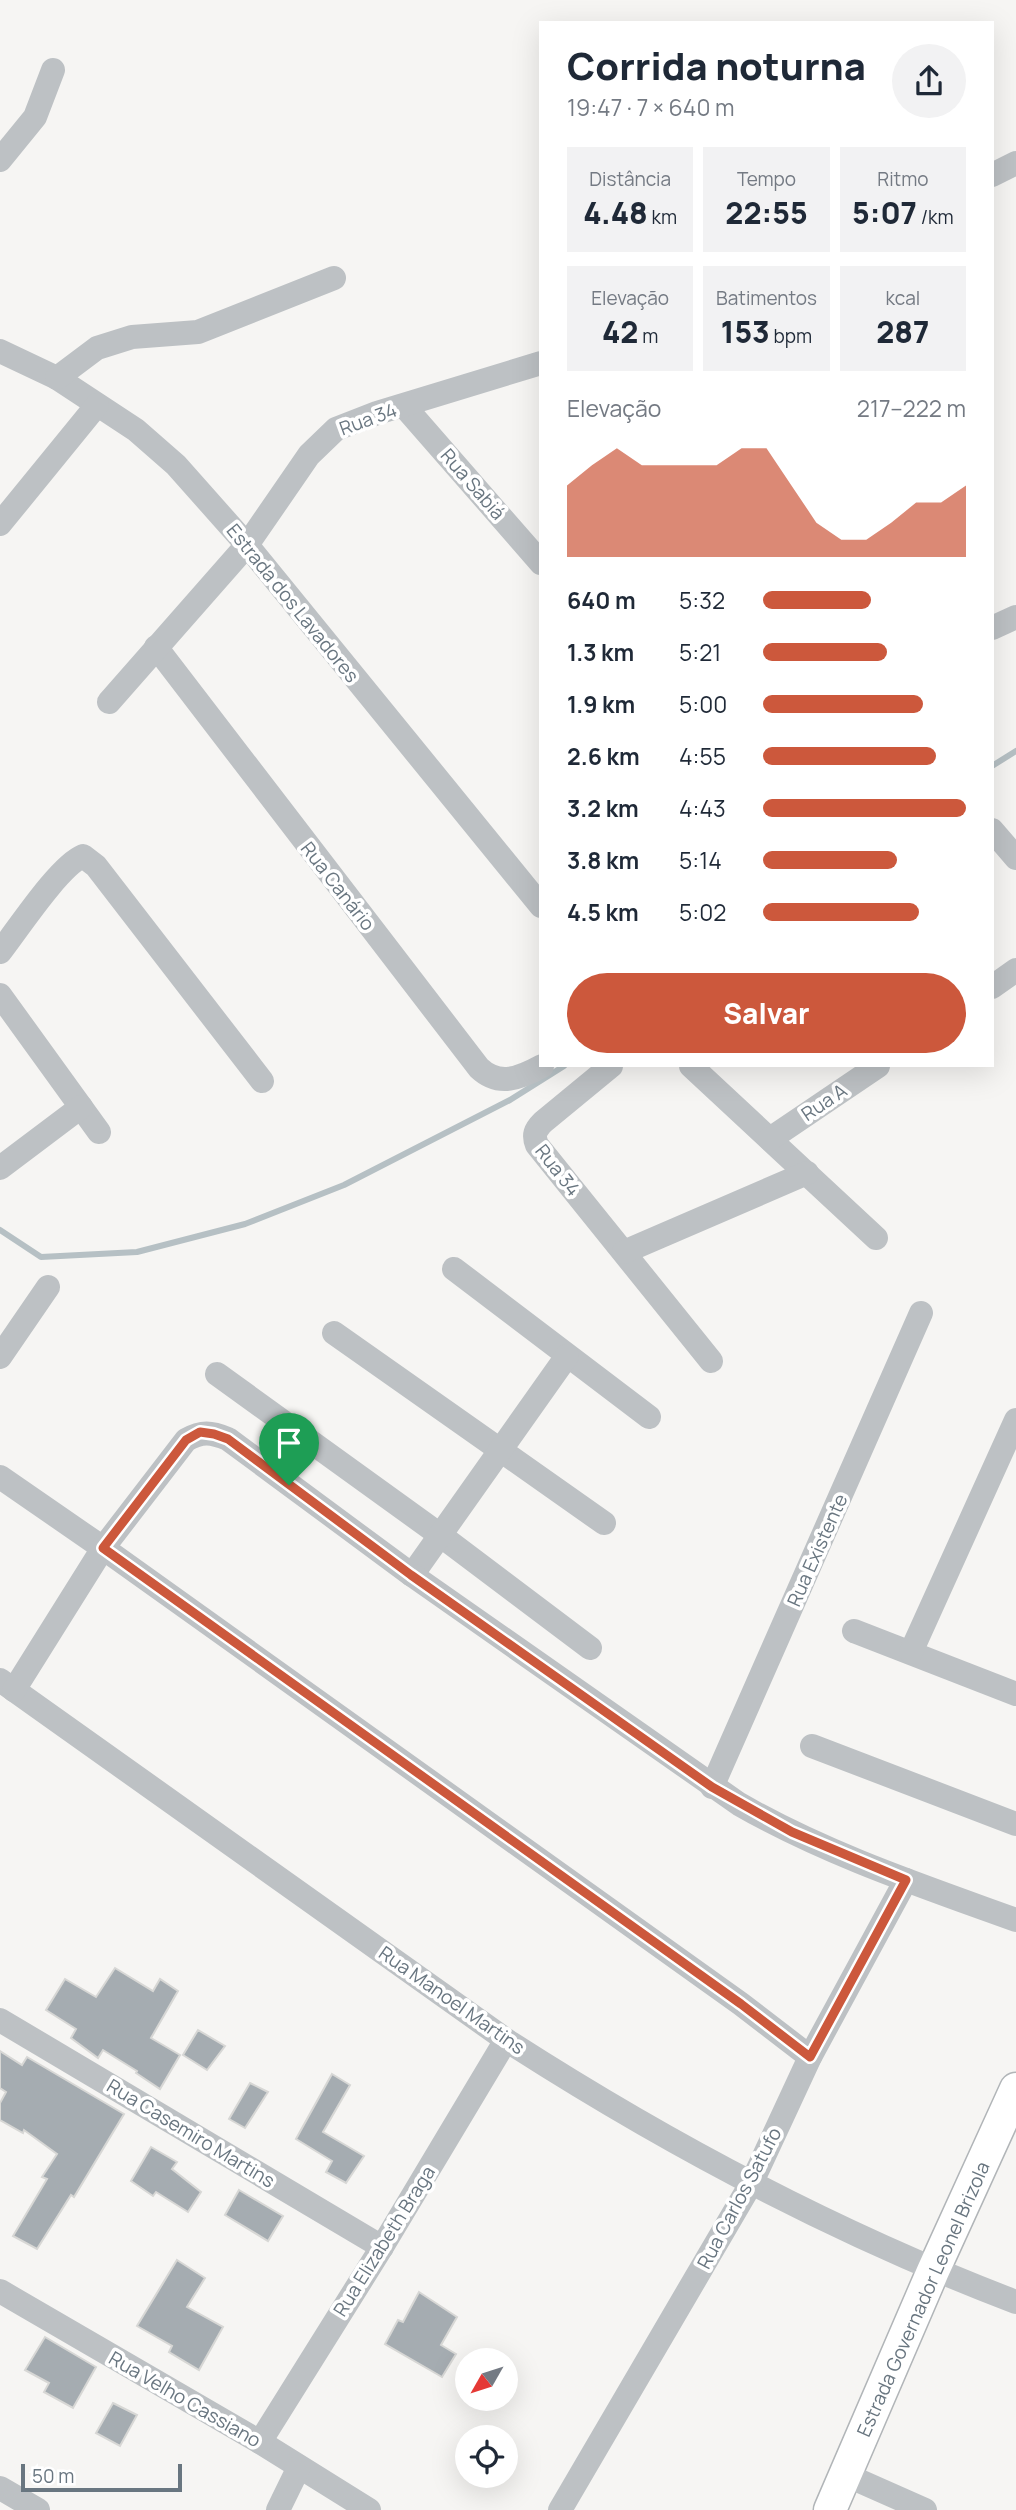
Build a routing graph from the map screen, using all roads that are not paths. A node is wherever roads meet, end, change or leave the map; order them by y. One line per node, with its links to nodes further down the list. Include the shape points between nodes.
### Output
1 (53, 70): 2 (street, via 36,117)
2 (0, 160)
3 (1016, 163): 4 (street)
4 (994, 174)
5 (334, 278): 8 (street, via 198,332 132,338 97,348)
6 (0, 351): 8 (street, Estrada dos Lavadores)
7 (539, 364): 10 (street, Rua 34)
8 (57, 378): 9 (street, Estrada dos Lavadores)
9 (97, 405): 11 (street); 12 (street, Estrada dos Lavadores, via 155,445)
10 (404, 406): 12 (street, Rua 34, via 348,422 322,440); 13 (street, Rua Sabiá)
11 (0, 524)
12 (247, 545): 16 (street); 20 (street, Estrada dos Lavadores)
13 (539, 561)
14 (1016, 617): 15 (street)
15 (994, 627)
16 (156, 647): 17 (street); 25 (street, Rua Canário, via 479,1069 502,1081)
17 (109, 702)
18 (994, 832): 19 (street)
19 (1016, 858)
20 (539, 904)
21 (0, 952): 29 (street, via 61,875 83,856 96,866)
22 (1016, 970): 23 (street)
23 (994, 986)
24 (0, 995): 30 (street)
25 (540, 1067)
26 (610, 1067): 36 (street, Rua 34, via 537,1127 534,1138)
27 (692, 1067): 32 (street)
28 (877, 1067): 32 (street, Rua A)
29 (262, 1081)
30 (80, 1107): 31 (street); 33 (street)
31 (99, 1132)
32 (770, 1139): 34 (street)
33 (0, 1168)
34 (807, 1173): 35 (street); 36 (street)
35 (876, 1238)
36 (624, 1252): 43 (street, Rua 34)
37 (454, 1269): 41 (street)
38 (48, 1287): 42 (street)
39 (921, 1313): 59 (street, Rua Existente)
40 (334, 1333): 47 (street)
41 (567, 1356): 45 (street); 47 (street)
42 (0, 1357)
43 (711, 1361)
44 (218, 1374): 50 (street)
45 (649, 1417)
46 (1016, 1420): 55 (street)
47 (500, 1449): 49 (street); 50 (street)
48 (0, 1477): 51 (street)
49 (604, 1523)
50 (440, 1535): 52 (street); 54 (street)
51 (103, 1548): 52 (street, via 186,1440 200,1432 228,1439); 56 (street); 65 (street)
52 (411, 1575): 59 (street)
53 (854, 1631): 55 (street)
54 (590, 1648)
55 (911, 1652): 57 (street)
56 (7, 1685): 64 (street, Rua Manoel Martins)
57 (1016, 1694)
58 (812, 1746): 60 (street)
59 (712, 1787): 61 (street, via 792,1832)
60 (1016, 1824)
61 (906, 1880): 62 (street); 65 (street, Rua Carlos Satufo)
62 (1016, 1920)
63 (0, 2020): 68 (street, Rua Casemiro Martins)
64 (506, 2040): 67 (street, Rua Manoel Martins, via 655,2132); 68 (street, Rua Elizabeth Braga)
65 (810, 2057): 67 (street, Rua Carlos Satufo)
66 (1016, 2089): 69 (main road, Estrada Governador Leonel Brizola)
67 (752, 2182): 69 (street, Rua Manoel Martins); 79 (street, Rua Carlos Satufo)
68 (382, 2247): 72 (street, Rua Elizabeth Braga)
69 (933, 2271): 71 (street, Rua Manoel Martins); 74 (main road, Estrada Governador Leonel Brizola)
70 (0, 2291): 72 (street, Rua Velho Cassiano)
71 (1016, 2302)
72 (260, 2442): 73 (street, Rua Velho Cassiano)
73 (299, 2467): 77 (street); 78 (street, Rua Velho Cassiano)
74 (846, 2475): 80 (main road, Estrada Governador Leonel Brizola); 81 (street)
75 (0, 2488): 76 (street)
76 (38, 2510)
77 (278, 2510)
78 (369, 2510)
79 (560, 2510)
80 (830, 2510)
81 (925, 2510)

